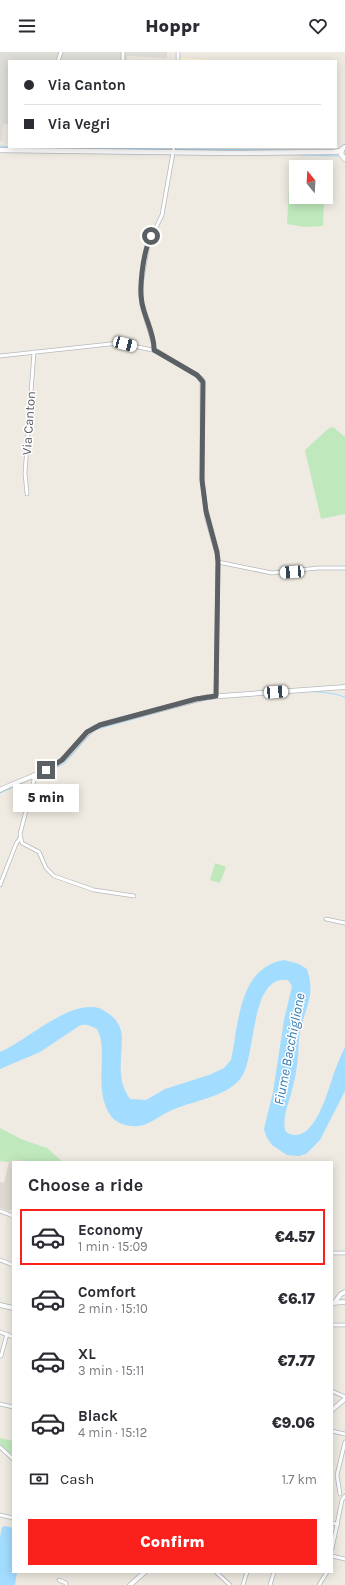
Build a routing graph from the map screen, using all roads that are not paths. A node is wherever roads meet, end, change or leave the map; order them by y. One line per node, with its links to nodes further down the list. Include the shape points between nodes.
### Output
1 (345, 147): 4 (main road)
2 (174, 149): 3 (main road); 4 (main road, via 333,152); 5 (street, via 162,215 148,244 140,291)
3 (0, 150)
4 (343, 157)
5 (154, 350): 6 (street, via 113,344); 9 (street, via 197,375 203,382 202,480 206,511)
6 (34, 352): 7 (street); 8 (street, Via Canton, via 25,473)
7 (0, 356)
8 (27, 494)
9 (218, 562): 10 (street, via 272,572); 12 (street)
10 (345, 568)
11 (345, 687): 12 (street)
12 (216, 696): 13 (street, via 100,725 87,732 62,760)
13 (33, 775): 14 (street); 15 (street)
14 (0, 790)
15 (20, 838): 16 (street); 17 (street, via 39,852 46,868 54,876 94,890)
16 (0, 885)
17 (134, 896)
18 (326, 919): 19 (street)
19 (345, 924)
20 (0, 1212): 21 (street)
21 (12, 1216)
22 (333, 1253): 23 (street)
23 (345, 1253)
24 (0, 1260): 25 (street)
25 (12, 1265)
26 (345, 1292): 27 (street)
27 (340, 1297): 28 (street); 29 (street)
28 (345, 1302): 29 (street)
29 (334, 1303)
30 (0, 1305): 31 (street)
31 (12, 1308)
32 (333, 1324): 33 (street)
33 (345, 1325)
34 (0, 1332): 35 (street)
35 (7, 1334): 36 (street); 37 (street)
36 (12, 1336)
37 (1, 1356)
38 (333, 1391): 39 (street)
39 (338, 1394): 40 (street); 42 (street)
40 (345, 1398): 42 (street)
41 (0, 1404): 43 (street)
42 (339, 1404): 44 (street)
43 (12, 1408)
44 (333, 1409)
45 (333, 1431): 46 (street)
46 (345, 1434)
47 (345, 1442): 50 (street, via 336,1475)
48 (0, 1447): 49 (street)
49 (12, 1458)
50 (340, 1494)
51 (345, 1496): 55 (street)
52 (0, 1515): 53 (street)
53 (12, 1518)
54 (333, 1522): 55 (street)
55 (338, 1524): 56 (street)
56 (333, 1545)
57 (333, 1556): 58 (street)
58 (345, 1559)
59 (217, 1573): 67 (street)
60 (247, 1573): 68 (street)
61 (274, 1573): 69 (street)
62 (326, 1573): 70 (street)
63 (140, 1574): 66 (street)
64 (59, 1580): 65 (street)
65 (66, 1585)
66 (130, 1585)
67 (230, 1585)
68 (243, 1585)
69 (270, 1585)
70 (319, 1585)

